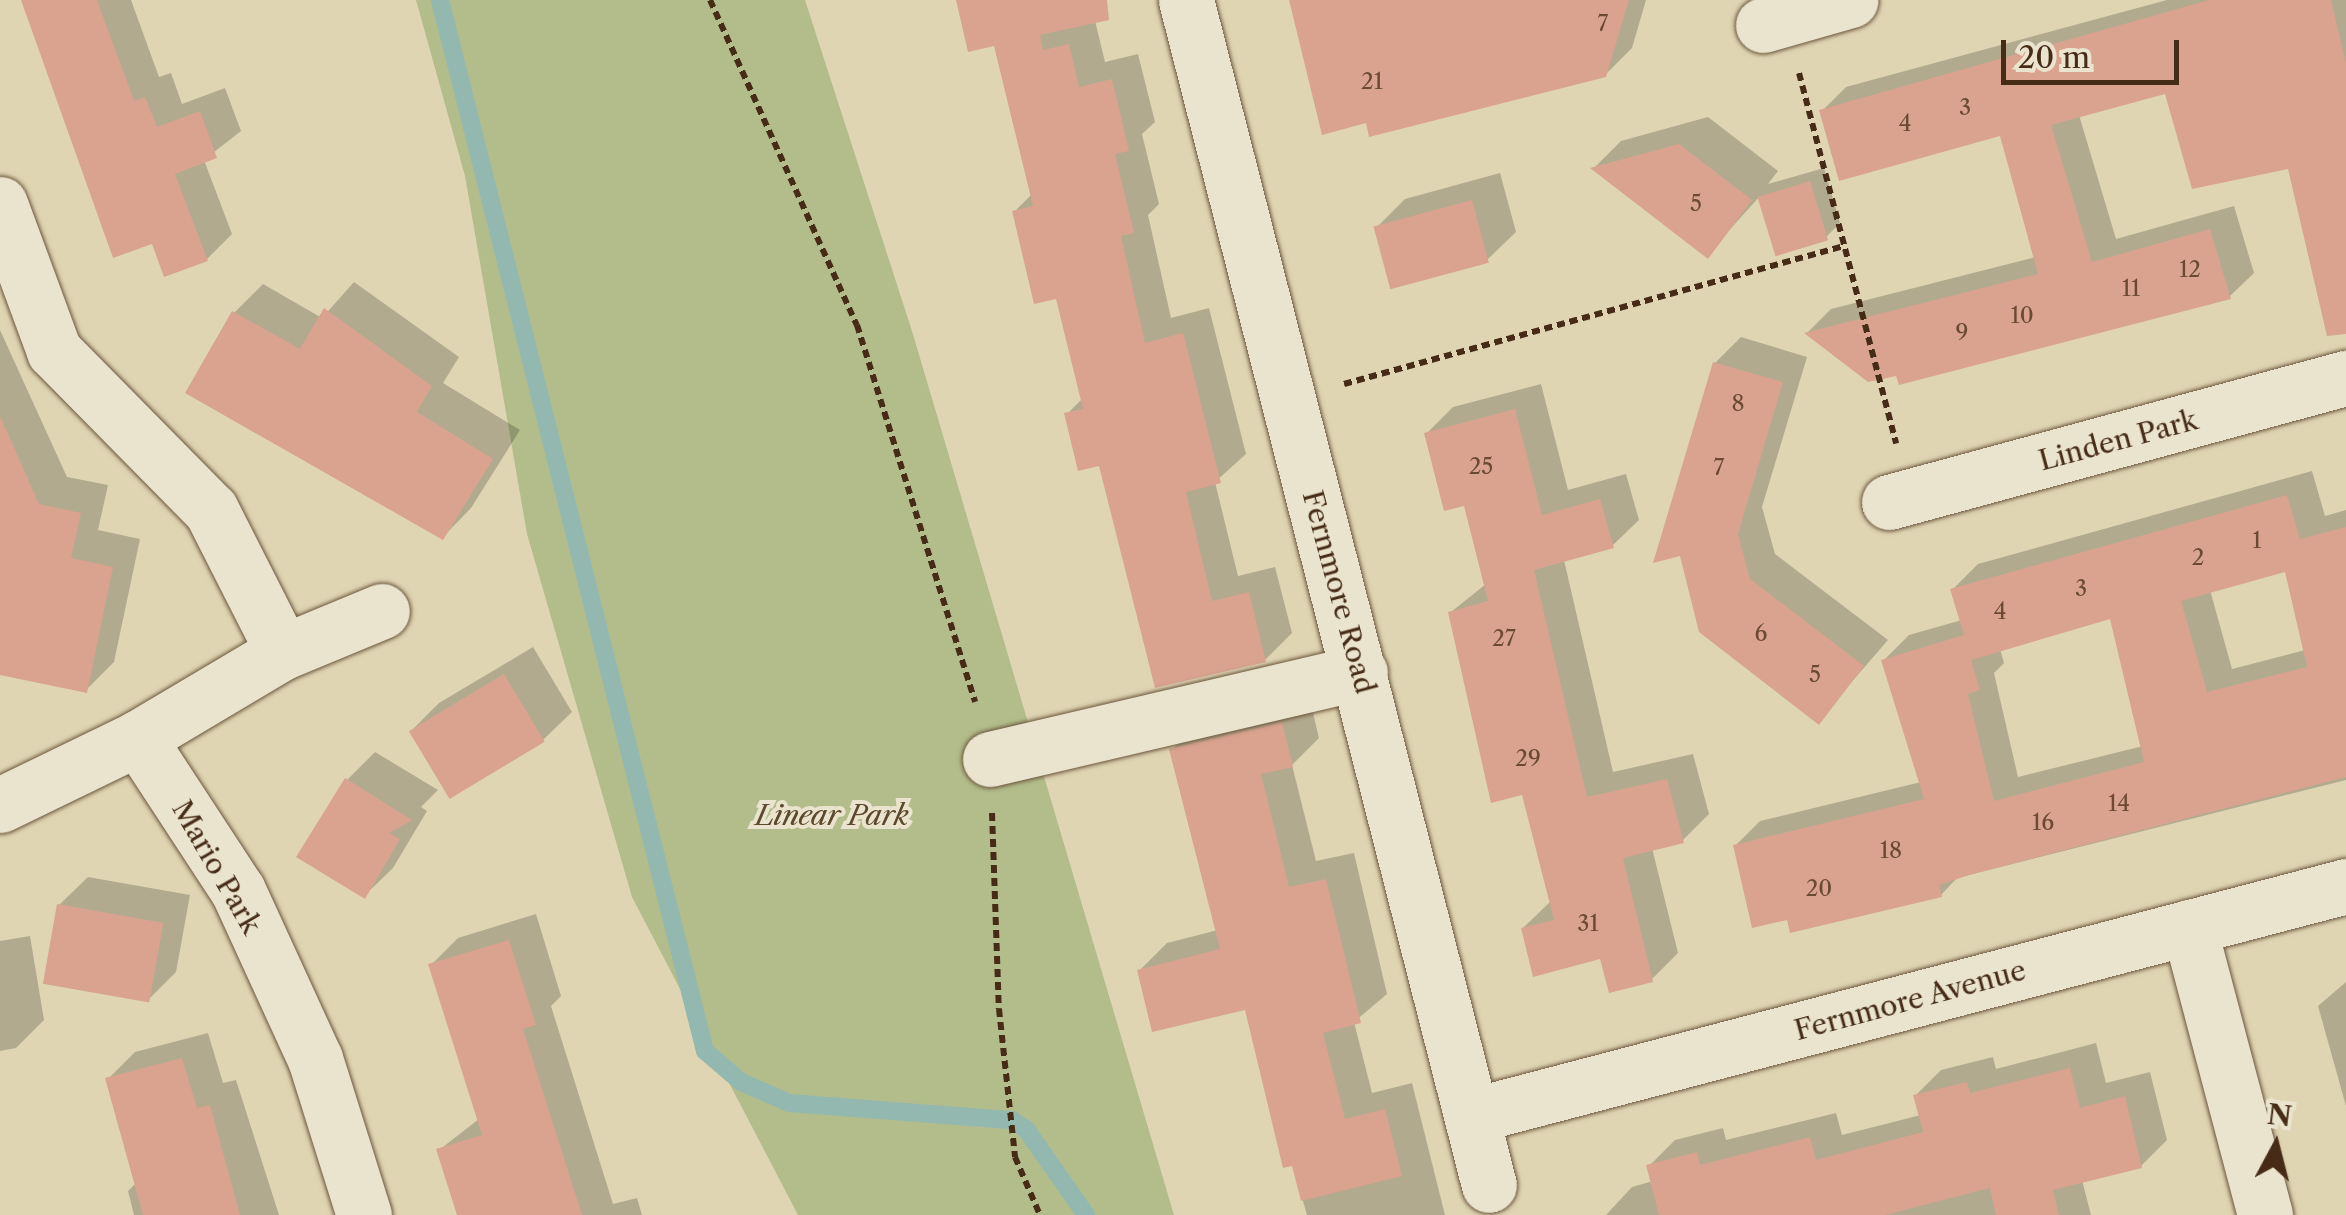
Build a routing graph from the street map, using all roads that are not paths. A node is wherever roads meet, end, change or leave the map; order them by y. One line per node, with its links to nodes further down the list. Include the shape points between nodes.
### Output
1 (1186, 0): 9 (street, Fernmore Road)
2 (1852, 0): 3 (street)
3 (1774, 22)
4 (0, 204): 8 (street, via 54,351 211,510)
5 (2346, 378): 6 (street, Linden Park)
6 (1899, 499)
7 (382, 611): 8 (street)
8 (283, 652): 10 (street)
9 (1360, 672): 11 (street); 15 (street, Fernmore Road)
10 (138, 738): 12 (street); 17 (street, Mario Park, via 238,892 315,1059)
11 (990, 759)
12 (0, 805)
13 (2346, 886): 14 (street, Fernmore Avenue)
14 (2189, 927): 15 (street, Fernmore Avenue); 18 (street)
15 (1474, 1115): 16 (street, Fernmore Road)
16 (1490, 1185)
17 (364, 1215)
18 (2265, 1215)

